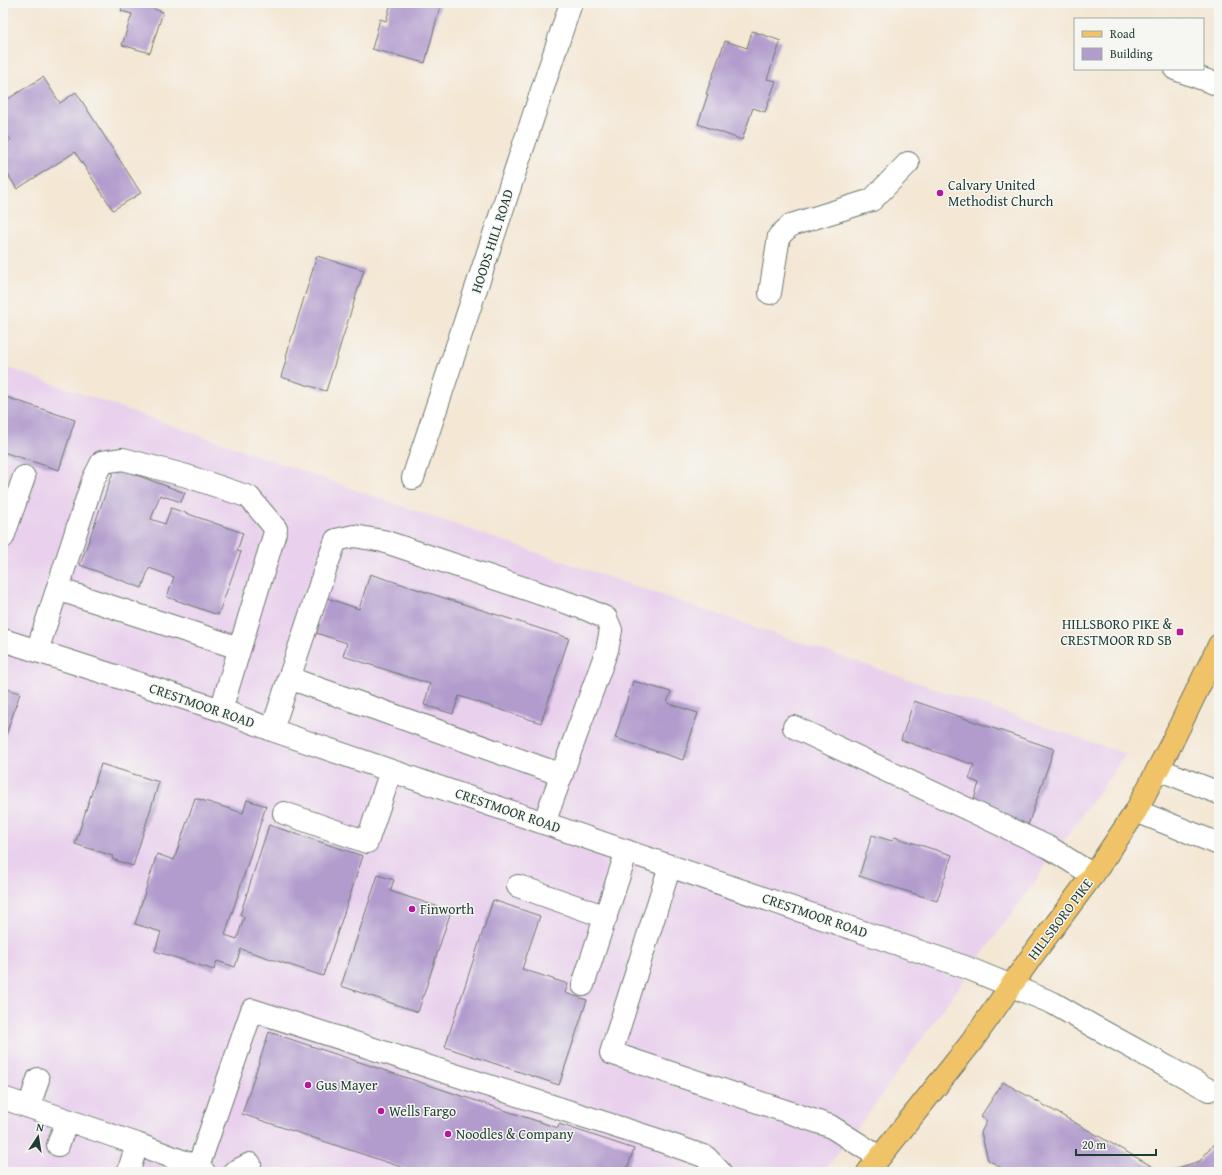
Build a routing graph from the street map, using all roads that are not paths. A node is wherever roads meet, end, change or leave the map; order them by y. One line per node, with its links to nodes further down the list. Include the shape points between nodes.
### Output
1 (571, 3): 7 (street, HOODS HILL ROAD)
2 (1178, 70): 3 (street)
3 (1219, 85)
4 (908, 163): 5 (street, via 872,200 791,225 779,236)
5 (770, 293)
6 (24, 477): 8 (street)
7 (413, 478)
8 (3, 537)
9 (57, 589): 11 (street); 11 (street, via 93,480 102,462 123,459 187,476 249,497 276,529); 13 (street)
10 (3, 640): 13 (street, CRESTMOOR ROAD)
11 (239, 648): 15 (street)
12 (1218, 650): 18 (main road, HILLSBORO PIKE)
13 (37, 651): 15 (street, CRESTMOOR ROAD)
14 (289, 678): 17 (street); 20 (street); 20 (street, via 336,540 354,536 383,541 586,609 606,618 611,630)
15 (220, 710): 17 (street, CRESTMOOR ROAD)
16 (794, 727): 28 (street, via 1050,848)
17 (272, 730): 19 (street, CRESTMOOR ROAD)
18 (1158, 769): 21 (street); 22 (main road, HILLSBORO PIKE)
19 (391, 771): 23 (street, via 367,842); 24 (street, CRESTMOOR ROAD)
20 (562, 775): 24 (street)
21 (1219, 793)
22 (1136, 811): 25 (street); 28 (main road, HILLSBORO PIKE)
23 (284, 813)
24 (544, 823): 26 (street, CRESTMOOR ROAD)
25 (1219, 844)
26 (627, 851): 27 (street, CRESTMOOR ROAD); 30 (street)
27 (670, 866): 32 (street, CRESTMOOR ROAD, via 965,966); 40 (street, via 611,1053 830,1126)
28 (1093, 875): 32 (main road, HILLSBORO PIKE)
29 (518, 886): 30 (street)
30 (606, 917): 31 (street)
31 (584, 985)
32 (1011, 986): 34 (street, CRESTMOOR ROAD, via 1053,1003 1090,1026); 40 (main road, HILLSBORO PIKE, via 970,1044)
33 (38, 1079): 36 (street)
34 (1209, 1090)
35 (3, 1098): 36 (street)
36 (29, 1107): 37 (street)
37 (67, 1120): 38 (street); 39 (street)
38 (137, 1144): 41 (street); 42 (street)
39 (58, 1145)
40 (873, 1165)
41 (201, 1169): 43 (street, via 252,1010 662,1141 706,1157)
42 (129, 1170)
43 (720, 1172)

